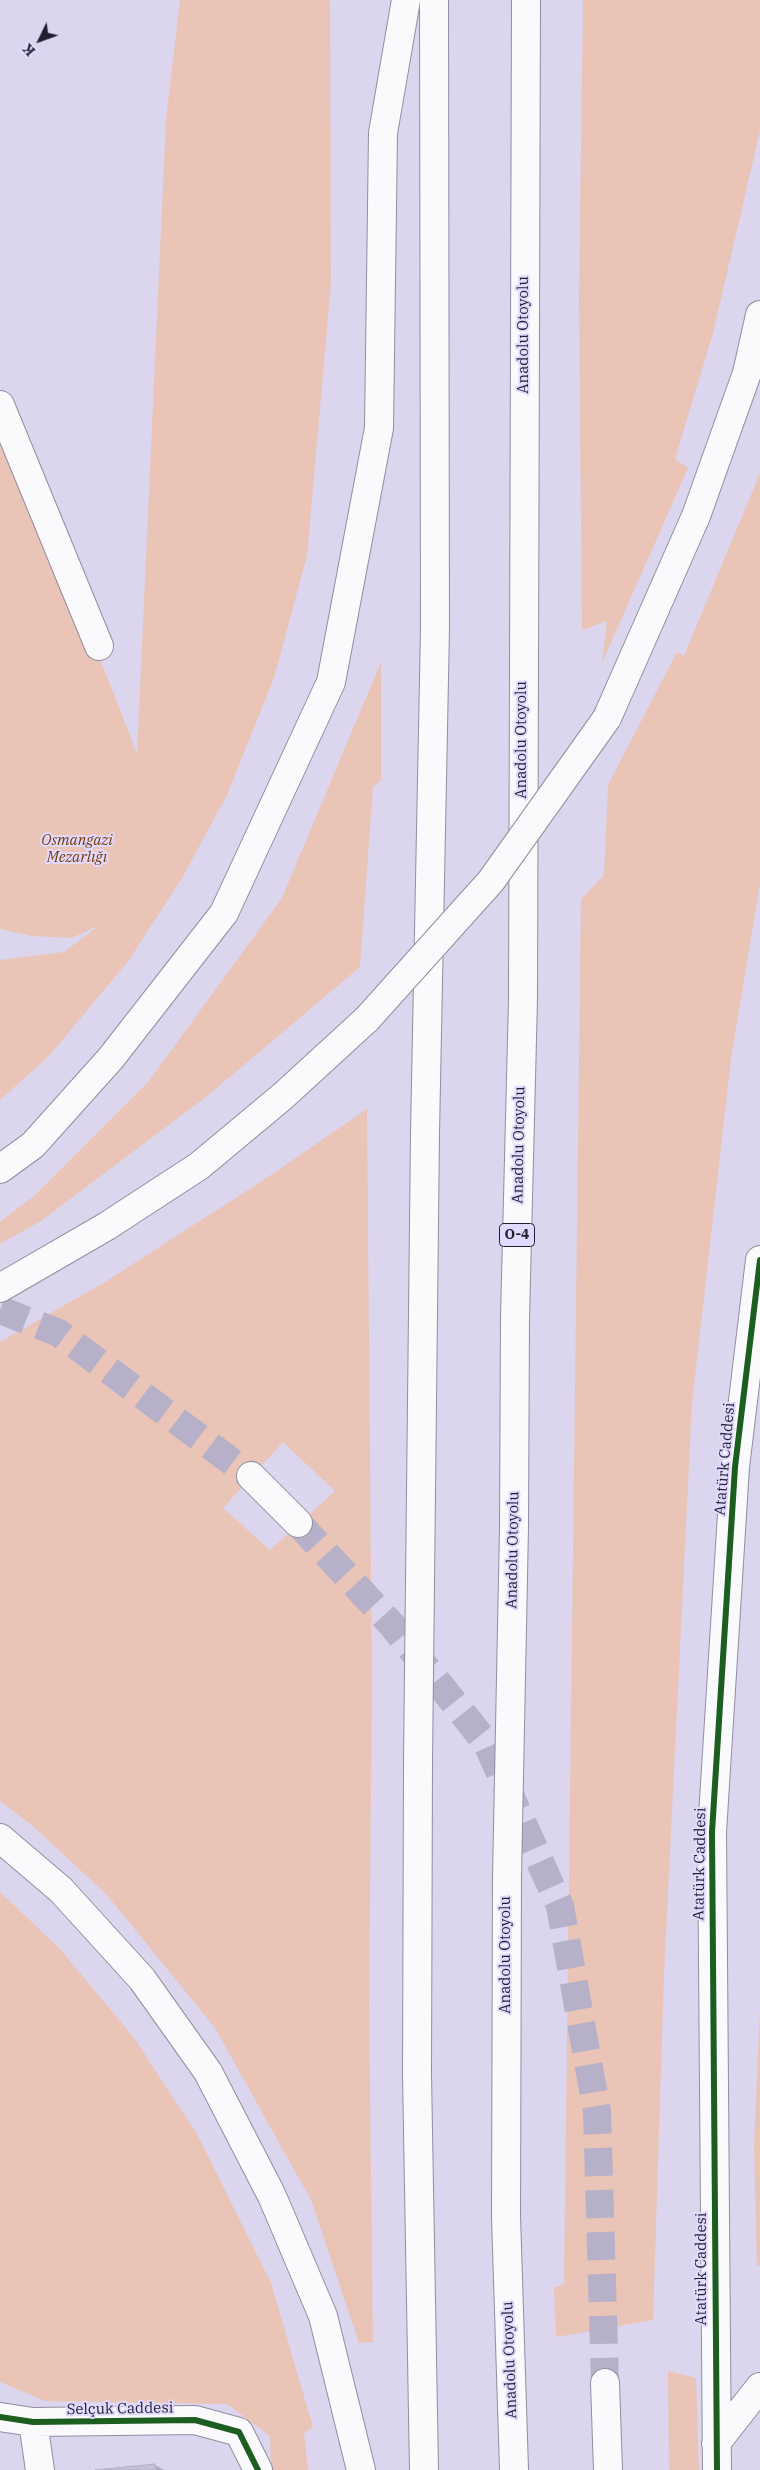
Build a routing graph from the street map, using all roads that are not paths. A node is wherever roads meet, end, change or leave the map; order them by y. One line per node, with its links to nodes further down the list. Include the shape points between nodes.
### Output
1 (406, 0): 7 (main road, via 383,133 378,428 331,682 224,913 111,1058 33,1145)
2 (434, 0): 21 (main road, via 435,628 418,1762 418,2074)
3 (526, 0): 22 (main road, Anadolu Otoyolu / O-4, via 522,999 507,1877 506,2216)
4 (760, 315): 9 (main road, bridge, via 747,373 696,516 607,718 491,881 367,1019 283,1096 199,1166 107,1226)
5 (0, 404): 6 (main road)
6 (99, 646)
7 (0, 1169)
8 (760, 1260): 17 (main road, Atatürk Caddesi, via 735,1467 712,1832)
9 (0, 1288)
10 (252, 1476): 11 (main road)
11 (298, 1522)
12 (0, 1838): 20 (main road, via 61,1890 142,1979 208,2072 272,2196 323,2316)
13 (605, 2383): 23 (main road)
14 (760, 2387): 17 (main road)
15 (0, 2417): 16 (main road, Selçuk Caddesi)
16 (33, 2422): 18 (main road); 19 (main road, Selçuk Caddesi, via 194,2420 239,2432)
17 (716, 2443): 24 (main road, Atatürk Caddesi)
18 (40, 2470)
19 (258, 2470)
20 (361, 2470)
21 (424, 2470)
22 (514, 2470)
23 (608, 2470)
24 (717, 2470)

